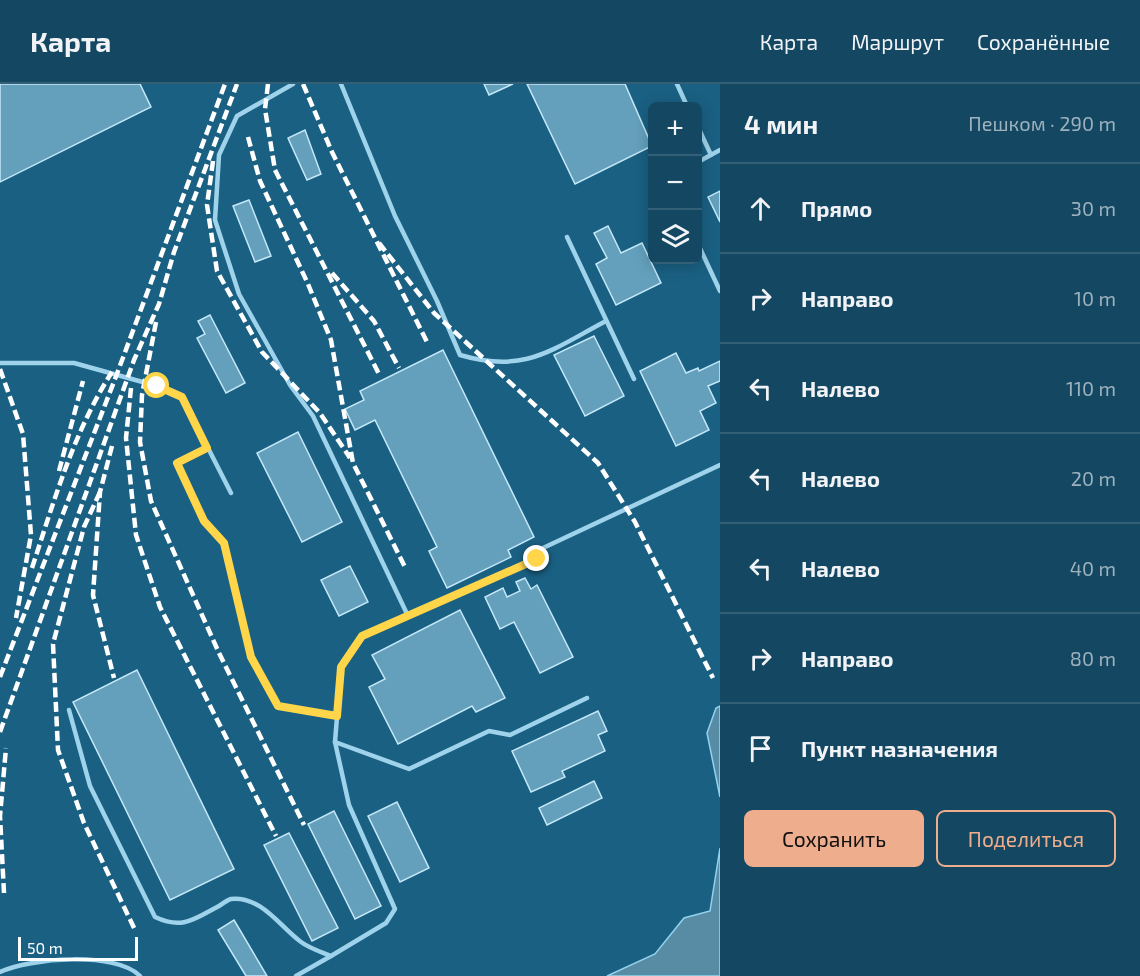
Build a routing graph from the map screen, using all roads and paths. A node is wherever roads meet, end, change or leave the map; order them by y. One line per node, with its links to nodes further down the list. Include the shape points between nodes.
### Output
1 (293, 84): 18 (lane, via 237,116 219,155 214,220 239,294 290,385 313,416)
2 (341, 84): 12 (lane, via 395,216 460,355 484,363 535,359)
3 (676, 84): 4 (lane)
4 (685, 102)
5 (702, 136): 7 (lane)
6 (720, 150): 7 (lane)
7 (711, 155): 8 (lane)
8 (702, 160)
9 (567, 237): 12 (lane)
10 (702, 253): 11 (lane)
11 (720, 291)
12 (606, 321): 14 (lane)
13 (0, 363): 15 (lane, via 74,363 157,386 182,397)
14 (634, 379)
15 (207, 448): 17 (lane); 21 (lane, via 177,463 204,521 224,543 251,657 278,706)
16 (720, 465): 18 (lane, via 543,548 537,559)
17 (231, 493)
18 (408, 616): 21 (lane, via 362,636 341,667)
19 (587, 698): 22 (lane, via 510,735 489,731 409,769)
20 (69, 710): 23 (lane, via 90,786 155,917 170,924 182,924 231,899 247,902 268,910 302,943)
21 (337, 716): 22 (lane)
22 (335, 742): 23 (lane, via 349,805 395,909 386,923)
23 (331, 956): 26 (lane)
24 (0, 972): 25 (lane, via 46,962 107,960 132,968)
25 (140, 976)
26 (296, 976)

